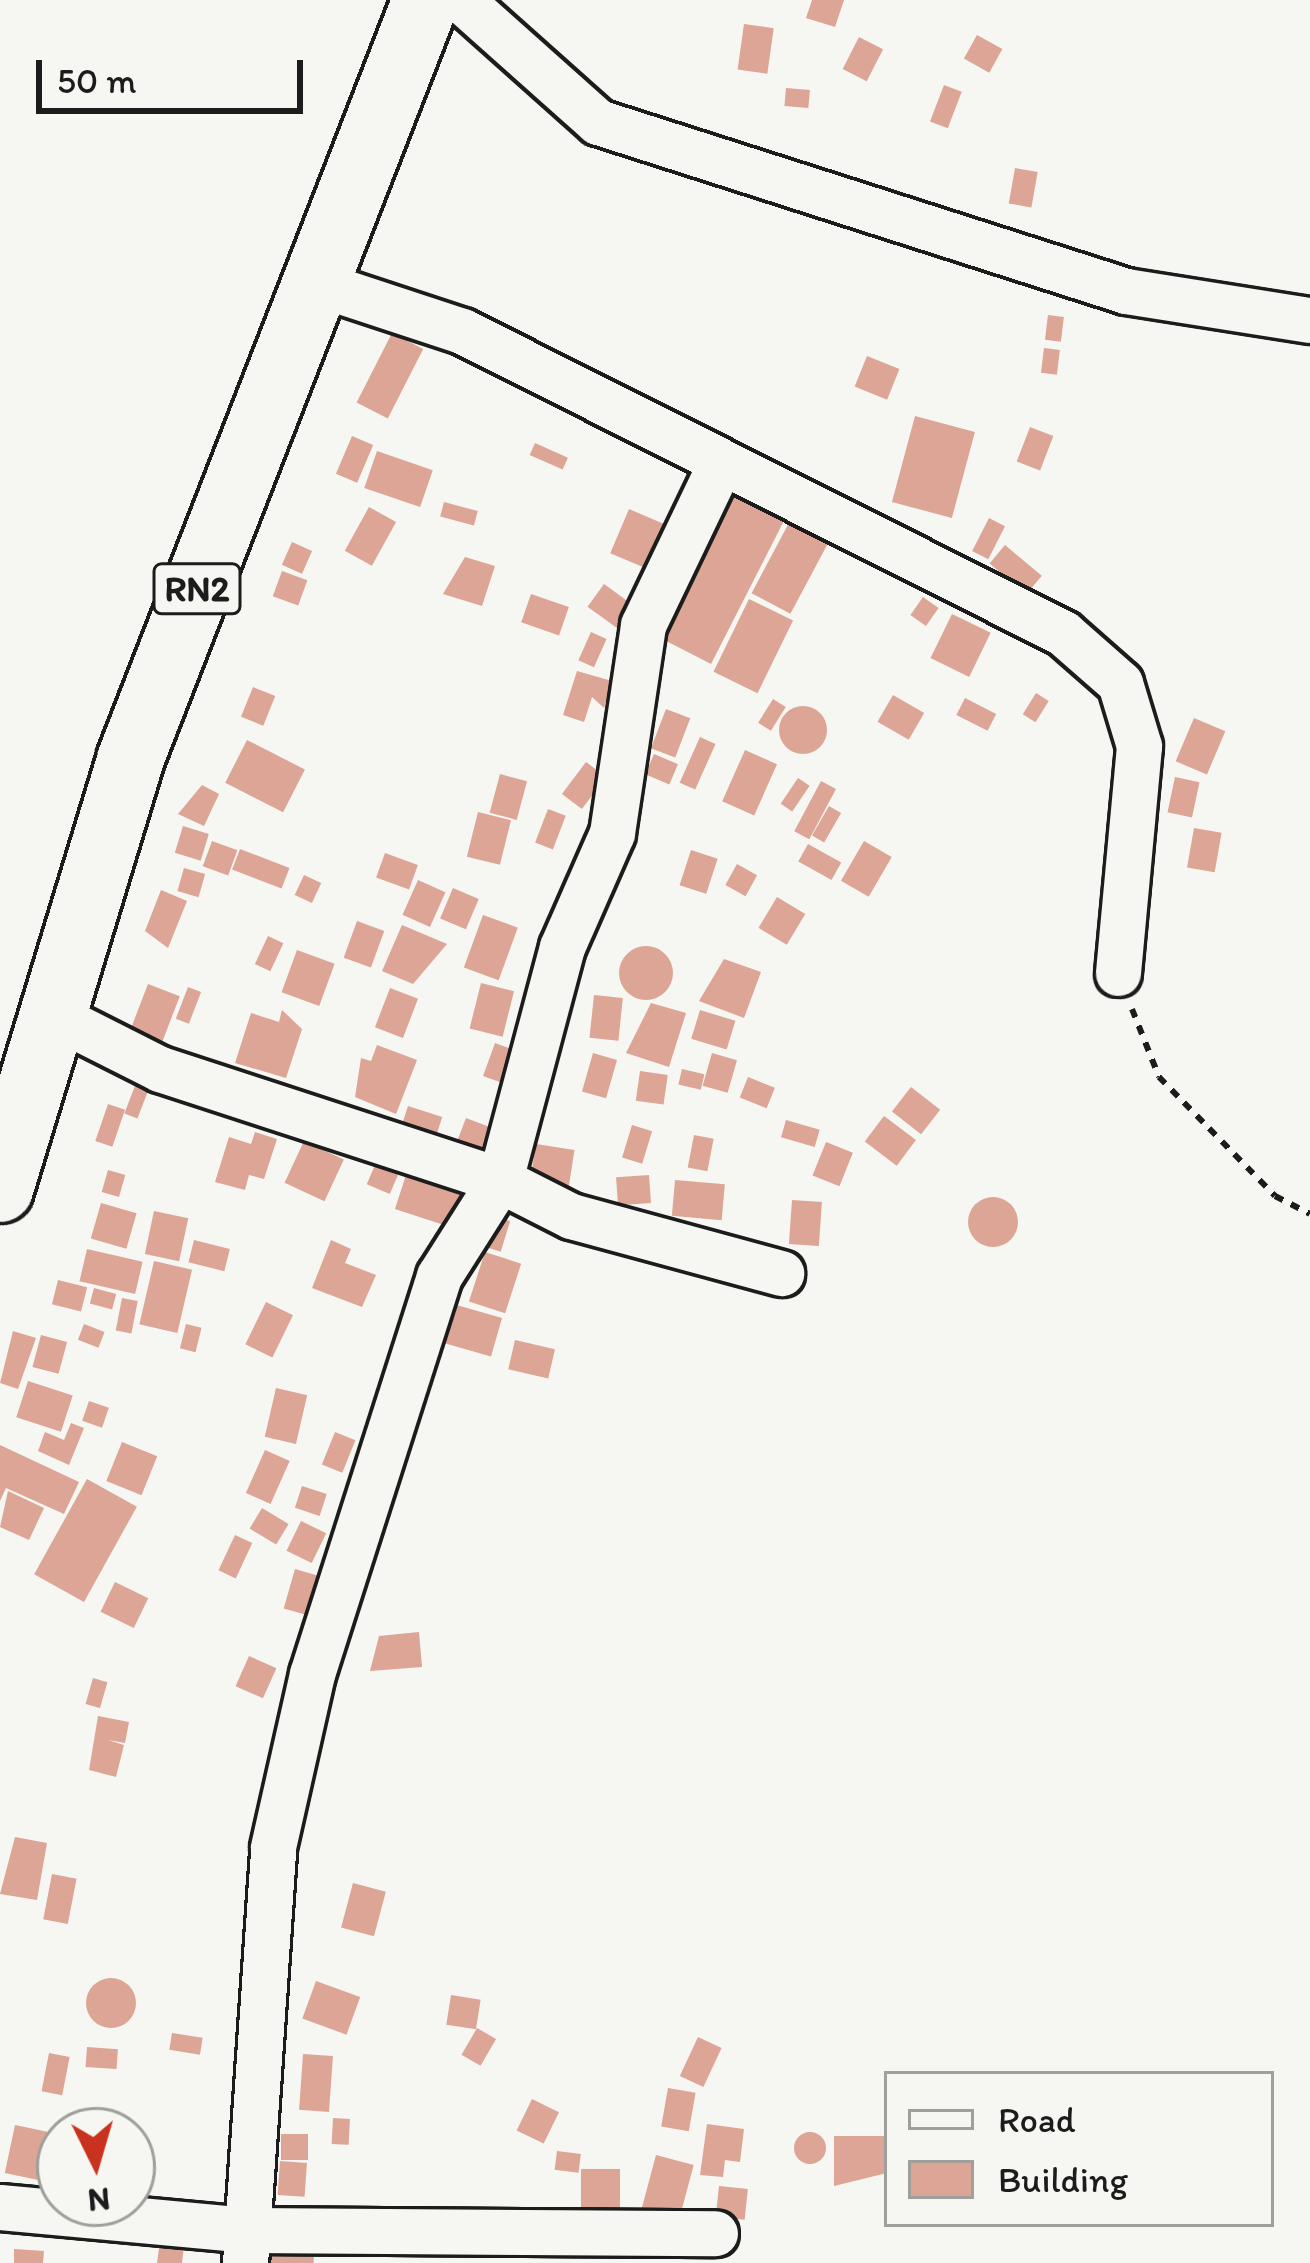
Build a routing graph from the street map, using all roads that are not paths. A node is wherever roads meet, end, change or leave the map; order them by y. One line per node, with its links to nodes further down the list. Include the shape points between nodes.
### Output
1 (425, 0): 3 (highway, RN2)
2 (461, 0): 4 (street, via 598,122 1126,291)
3 (316, 283): 5 (street, via 462,332); 7 (highway, RN2, via 130,760)
4 (1310, 320)
5 (721, 462): 6 (street, via 1063,633 1120,683 1139,746); 8 (street, via 643,626 612,833 562,947)
6 (1118, 973)
7 (53, 1015): 8 (street, via 160,1069); 9 (highway, RN2)
8 (500, 1180): 10 (street, via 571,1216); 13 (street, via 439,1276 312,1674 272,1847)
9 (0, 1189)
10 (781, 1273)
11 (0, 2207): 13 (street)
12 (715, 2233): 13 (street)
13 (247, 2247)

